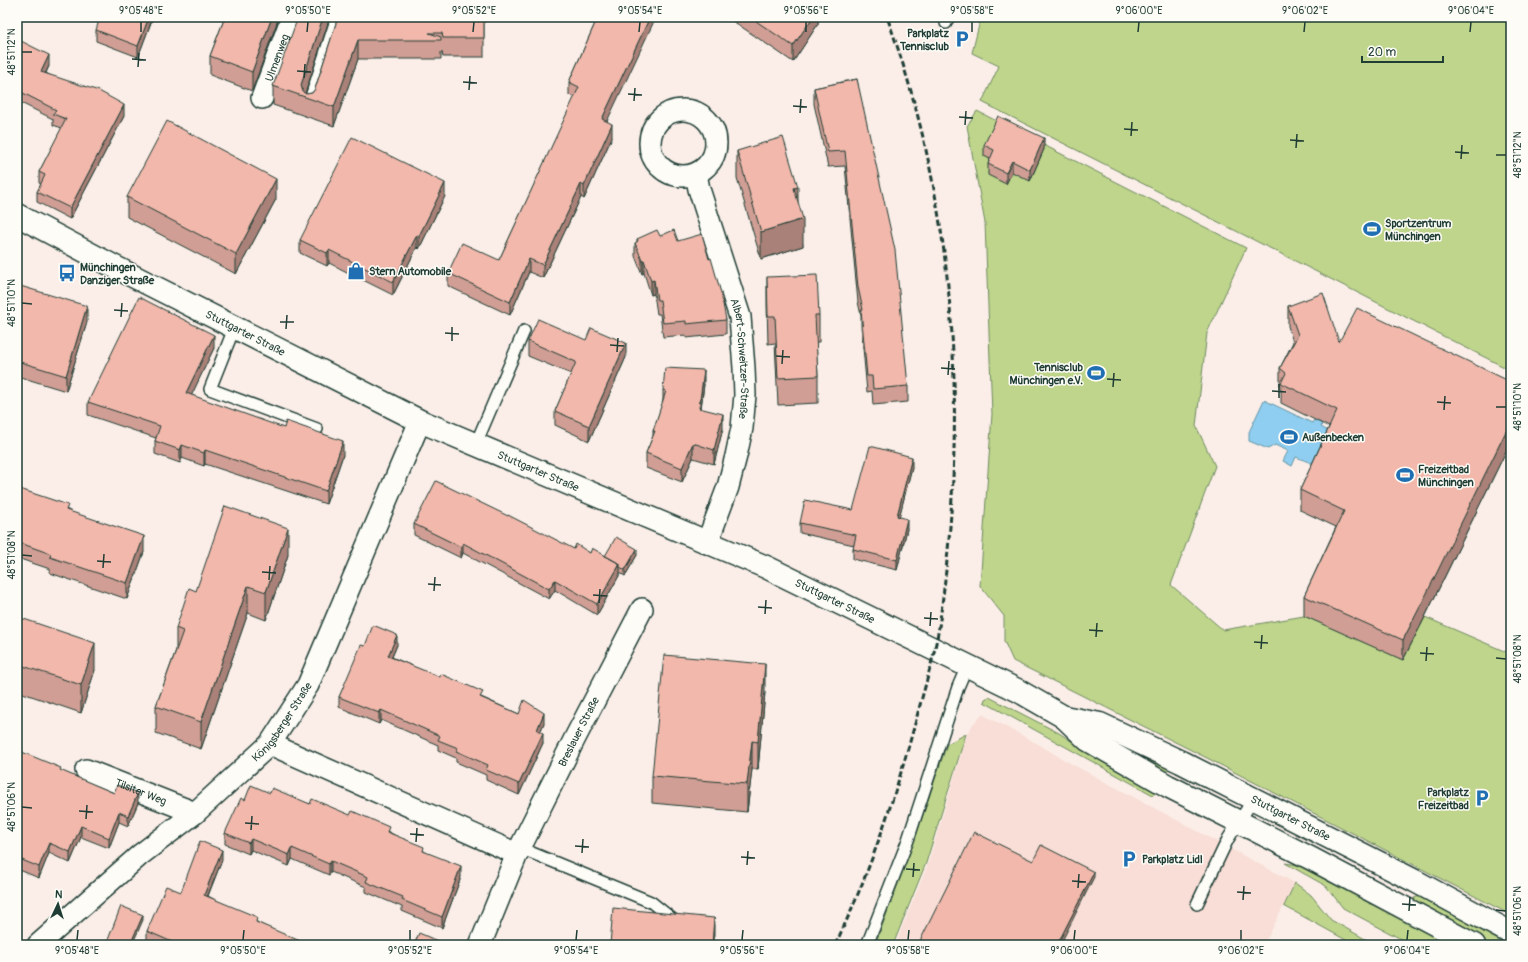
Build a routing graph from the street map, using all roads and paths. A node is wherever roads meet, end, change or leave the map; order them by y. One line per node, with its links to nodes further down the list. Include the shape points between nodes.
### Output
1 (292, 17): 3 (street, Ulmenweg)
2 (338, 17): 4 (lane)
3 (262, 98)
4 (308, 106)
5 (696, 174): 12 (street, Albert-Schweitzer-Straße, via 740,317 744,342 745,395 742,428 728,487)
6 (17, 215): 7 (street, Stuttgarter Straße)
7 (235, 326): 9 (street, Stuttgarter Straße); 10 (lane, via 210,389)
8 (524, 331): 11 (lane)
9 (420, 421): 11 (street, Stuttgarter Straße); 16 (street, Königsberger Straße, via 308,685)
10 (317, 429)
11 (475, 446): 12 (street, Stuttgarter Straße)
12 (707, 543): 14 (street, Stuttgarter Straße, via 766,567)
13 (642, 609): 21 (street, Breslauer Straße)
14 (967, 666): 15 (street, Stuttgarter Straße, via 1017,690); 27 (lane, via 908,840)
15 (1064, 717): 18 (street, Stuttgarter Straße, via 1100,724); 20 (street, Stuttgarter Straße, via 1088,740 1168,786)
16 (270, 744): 19 (street, Königsberger Straße); 21 (street)
17 (86, 770): 19 (street, Tilsiter Weg)
18 (1254, 798): 20 (lane); 24 (street, Stuttgarter Straße)
19 (195, 813): 25 (street, Königsberger Straße, via 140,855)
20 (1240, 822): 22 (lane, via 1228,839); 28 (street, Stuttgarter Straße)
21 (519, 851): 23 (lane, via 651,902); 26 (street, Breslauer Straße)
22 (1197, 904)
23 (678, 924)
24 (1511, 933)
25 (38, 945)
26 (480, 945)
27 (867, 945)
28 (1474, 945)

